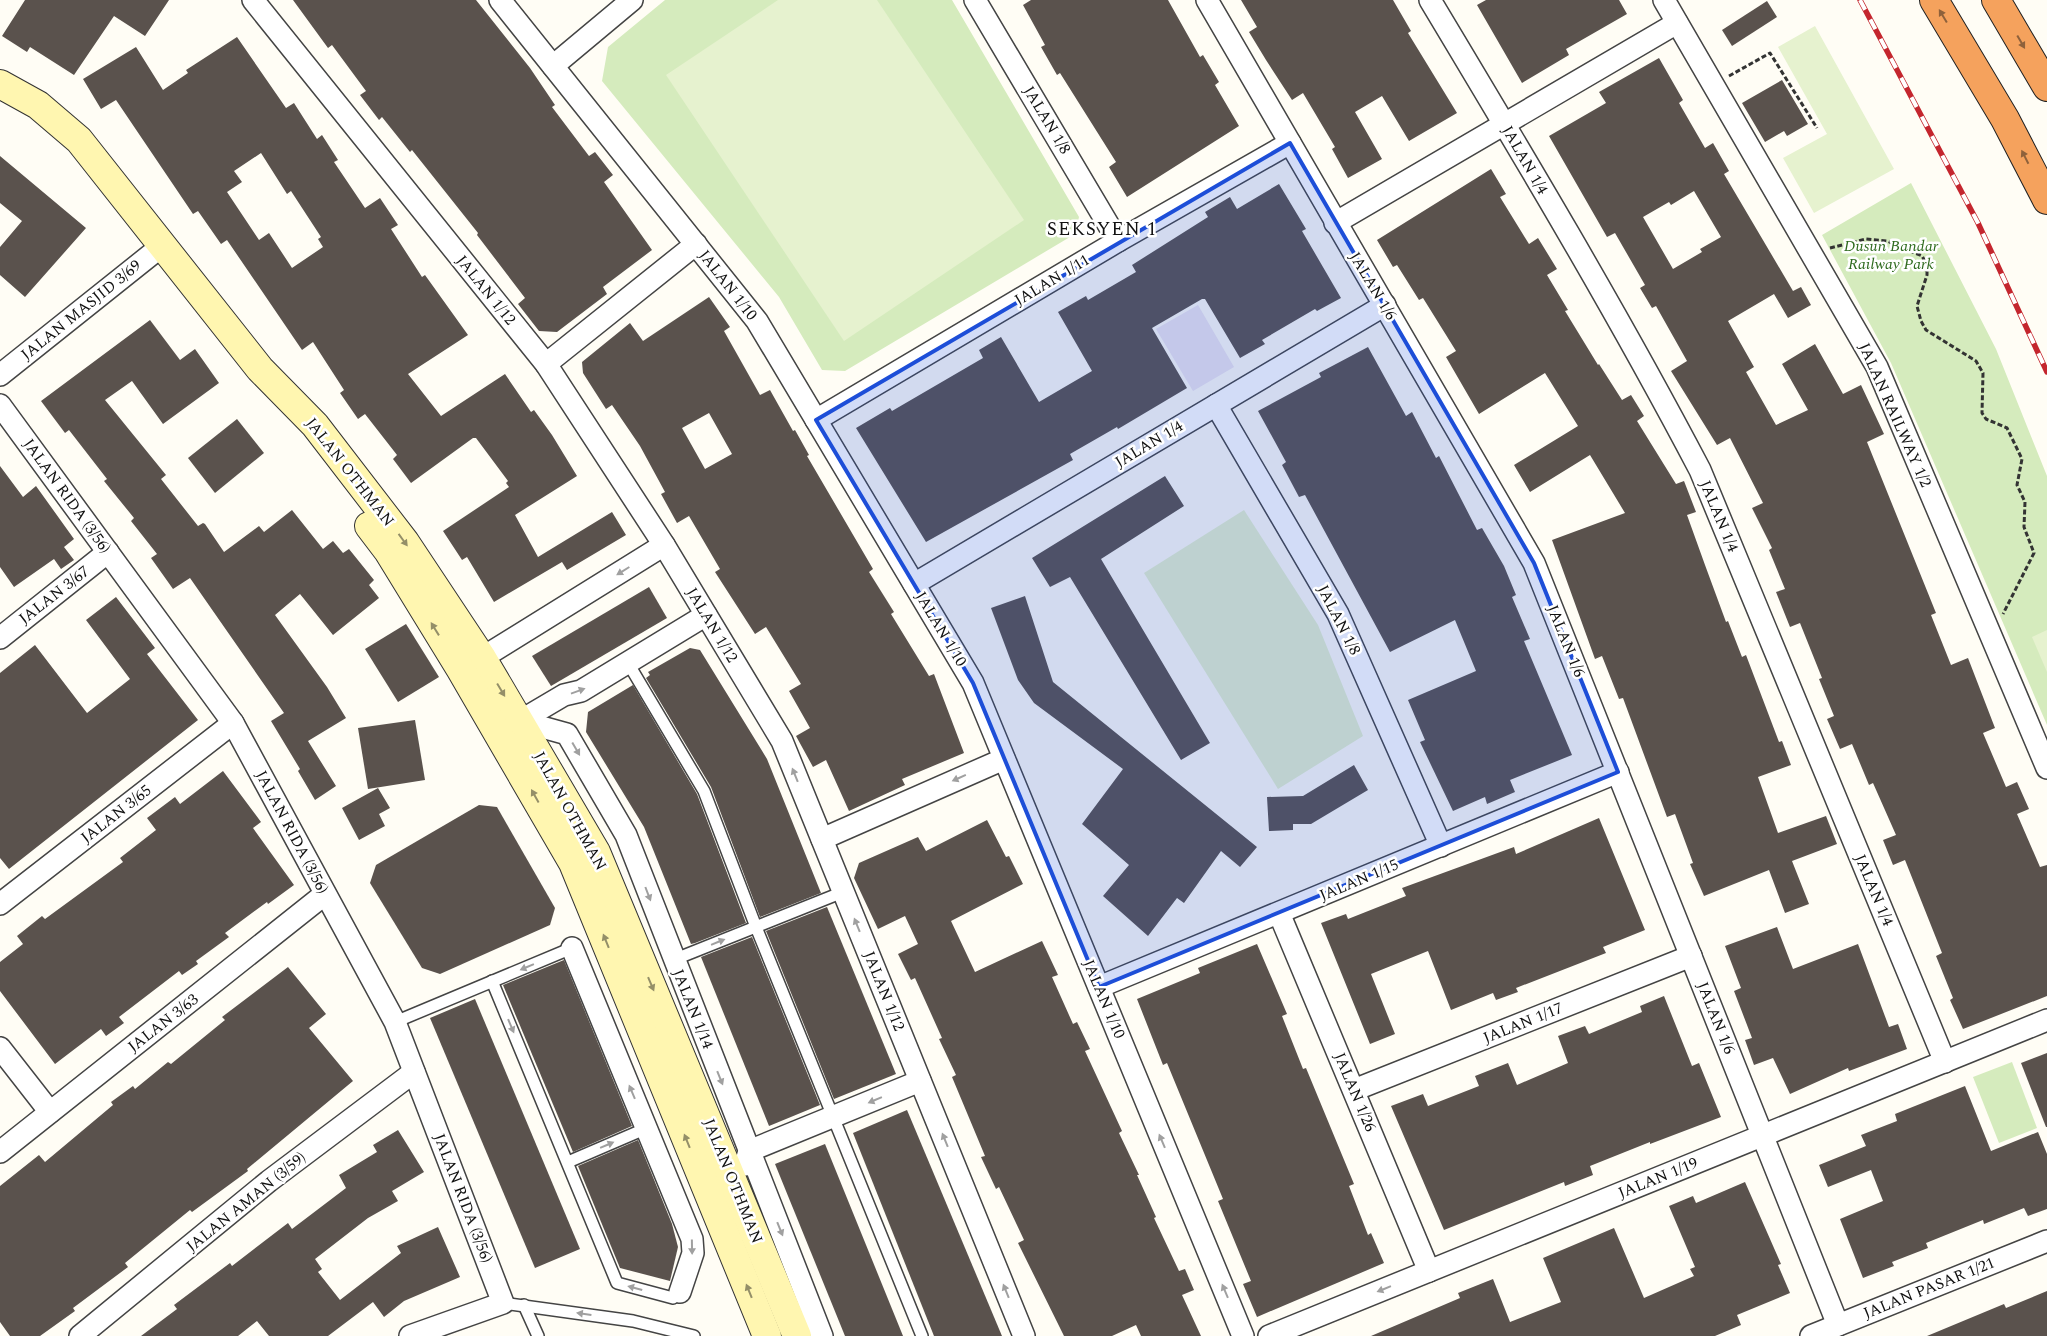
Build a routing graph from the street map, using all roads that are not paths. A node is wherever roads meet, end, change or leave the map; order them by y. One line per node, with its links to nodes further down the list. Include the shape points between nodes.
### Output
1 (253, 0): 22 (street, JALAN 1/12)
2 (500, 0): 11 (street, JALAN 1/10)
3 (632, 0): 11 (street)
4 (975, 0): 18 (street, JALAN 1/8)
5 (1206, 0): 15 (street, JALAN 1/6)
6 (1430, 0): 14 (street, JALAN 1/4)
7 (1664, 0): 10 (street, JALAN RAILWAY 1/2)
8 (1934, 0): 16 (highway, one-way to 8, via 2005,119)
9 (1996, 0): 13 (highway, one-way to 13)
10 (1677, 23): 14 (street); 37 (street, JALAN RAILWAY 1/2, via 1877,367)
11 (553, 66): 19 (street, JALAN 1/10)
12 (0, 84): 20 (main road, JALAN OTHMAN, via 38,104 79,140)
13 (2047, 87)
14 (1505, 125): 17 (street); 56 (street, JALAN 1/4, via 1657,388 1700,470)
15 (1290, 143): 17 (street, JALAN 1/6); 18 (street, JALAN 1/11)
16 (2047, 200)
17 (1335, 223): 21 (street, JALAN 1/6)
18 (1118, 241): 26 (street, JALAN 1/11)
19 (696, 244): 22 (street); 26 (street, JALAN 1/10, via 757,321)
20 (163, 245): 23 (street, JALAN MASJID 3/69); 33 (main road, JALAN OTHMAN, via 260,369 314,425 405,542)
21 (1385, 305): 25 (street, JALAN 1/4); 38 (street, JALAN 1/6, via 1534,563)
22 (546, 364): 27 (street, JALAN 1/12)
23 (0, 376)
24 (0, 405): 28 (street, JALAN RIDA (3/56))
25 (1216, 405): 29 (street, JALAN 1/4); 40 (street, JALAN 1/8, via 1338,614)
26 (816, 420): 29 (street, JALAN 1/10)
27 (664, 545): 30 (street, JALAN 1/12); 33 (street, one-way to 33)
28 (108, 552): 31 (street, JALAN 3/67); 35 (street, JALAN RIDA (3/56))
29 (914, 584): 36 (street, JALAN 1/10, via 973,683)
30 (706, 615): 32 (street); 39 (street, JALAN 1/12, one-way to 30, via 782,741)
31 (0, 638)
32 (628, 663): 34 (street, one-way to 32); 45 (lane, via 704,790)
33 (471, 664): 34 (main road, JALAN OTHMAN, one-way to 34); 49 (main road, JALAN OTHMAN, one-way to 33, via 572,863)
34 (520, 721): 48 (street, JALAN 1/14, one-way to 48, via 567,734 626,835); 68 (main road, JALAN OTHMAN, one-way to 68, via 596,852)
35 (233, 723): 42 (street, JALAN RIDA (3/56)); 43 (street, JALAN 3/65)
36 (1004, 759): 39 (street, one-way to 39); 51 (street, JALAN 1/10)
37 (2047, 768)
38 (1618, 772): 40 (street, JALAN 1/15); 47 (street, JALAN 1/6)
39 (822, 839): 41 (street, JALAN 1/12)
40 (1441, 846): 44 (street, JALAN 1/15)
41 (843, 892): 45 (lane); 58 (street, JALAN 1/12, one-way to 41)
42 (325, 894): 54 (street, JALAN RIDA (3/56)); 60 (street, JALAN 3/63)
43 (0, 904)
44 (1279, 913): 51 (street, JALAN 1/15); 59 (street, JALAN 1/26)
45 (756, 927): 48 (lane, one-way to 45); 61 (lane)
46 (572, 948): 50 (lane, one-way to 50); 52 (street)
47 (1691, 956): 59 (street, JALAN 1/17); 63 (street, JALAN 1/6)
48 (673, 960): 64 (street, JALAN 1/14, one-way to 64)
49 (622, 978): 52 (street); 67 (main road, JALAN OTHMAN, one-way to 49)
50 (492, 982): 54 (lane); 66 (lane, one-way to 66)
51 (1099, 987): 84 (street, JALAN 1/10, one-way to 51)
52 (589, 991): 62 (street, one-way to 52)
53 (2047, 1020): 56 (street, JALAN 1/19)
54 (395, 1022): 57 (street, JALAN RIDA (3/56))
55 (0, 1048): 60 (street)
56 (1945, 1062): 63 (street, JALAN 1/19)
57 (414, 1072): 73 (street, JALAN RIDA (3/56)); 76 (street, JALAN AMAN (3/59), via 269,1181)
58 (920, 1081): 61 (street, one-way to 61); 83 (street, JALAN 1/12, one-way to 58)
59 (1354, 1090): 71 (street, JALAN 1/26)
60 (50, 1112): 65 (street, JALAN 3/63)
61 (834, 1117): 64 (street); 82 (lane)
62 (647, 1128): 66 (lane, one-way to 62); 69 (street)
63 (1763, 1136): 71 (street, JALAN 1/19); 74 (street, JALAN 1/6)
64 (749, 1151): 68 (street); 81 (street, JALAN 1/14, one-way to 81)
65 (0, 1152)
66 (568, 1162): 72 (lane, one-way to 66, via 673,1298 617,1283)
67 (707, 1190): 69 (street); 79 (main road, JALAN OTHMAN, one-way to 67)
68 (738, 1192): 80 (main road, JALAN OTHMAN)
69 (677, 1202): 72 (street, one-way to 72, via 692,1239 692,1253)
70 (2047, 1241): 74 (street, JALAN PASAR 1/21)
71 (1429, 1271): 85 (street, JALAN 1/19, one-way to 85)
72 (680, 1292)
73 (513, 1304): 75 (street); 77 (lane); 78 (lane, one-way to 73, via 632,1321)
74 (1838, 1325): 86 (street, JALAN PASAR 1/21)
75 (414, 1335)
76 (80, 1336)
77 (538, 1336)
78 (694, 1336)
79 (768, 1336)
80 (797, 1336)
81 (822, 1336)
82 (922, 1336)
83 (1024, 1336)
84 (1243, 1336)
85 (1269, 1336)
86 (1811, 1336)

